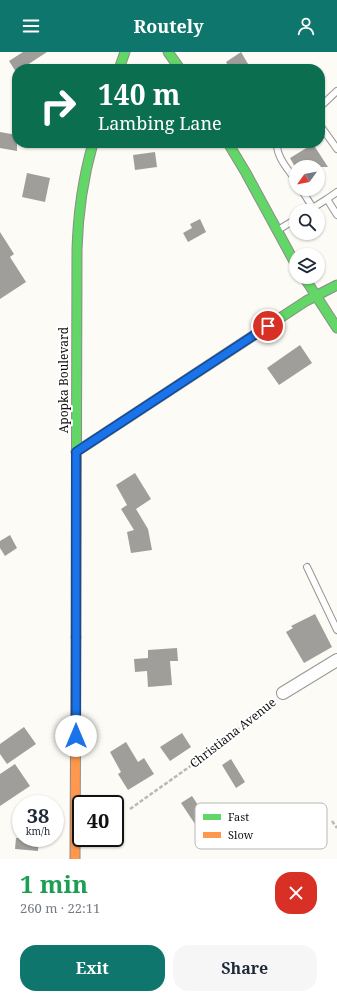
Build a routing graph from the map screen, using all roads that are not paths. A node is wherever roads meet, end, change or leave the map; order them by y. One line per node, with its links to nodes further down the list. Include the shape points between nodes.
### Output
1 (125, 52): 3 (street)
2 (168, 52): 4 (street)
3 (121, 64)
4 (176, 64)
5 (337, 91): 6 (lane)
6 (325, 103)
7 (325, 130): 11 (lane)
8 (92, 148): 24 (street, Apopka Boulevard, via 82,185 78,219)
9 (231, 148): 18 (street)
10 (277, 148): 12 (lane)
11 (337, 149)
12 (289, 170)
13 (337, 192): 14 (lane)
14 (327, 199): 15 (lane); 16 (lane)
15 (318, 204)
16 (337, 215)
17 (289, 223): 18 (lane)
18 (277, 231): 19 (street)
19 (289, 252)
20 (308, 284): 22 (street)
21 (337, 285): 22 (street)
22 (315, 295): 23 (street); 24 (street)
23 (337, 328)
24 (76, 452): 29 (street, Apopka Boulevard)
25 (307, 567): 26 (lane)
26 (337, 630)
27 (337, 660): 28 (street, Christiana Avenue)
28 (283, 693)
29 (75, 859)

